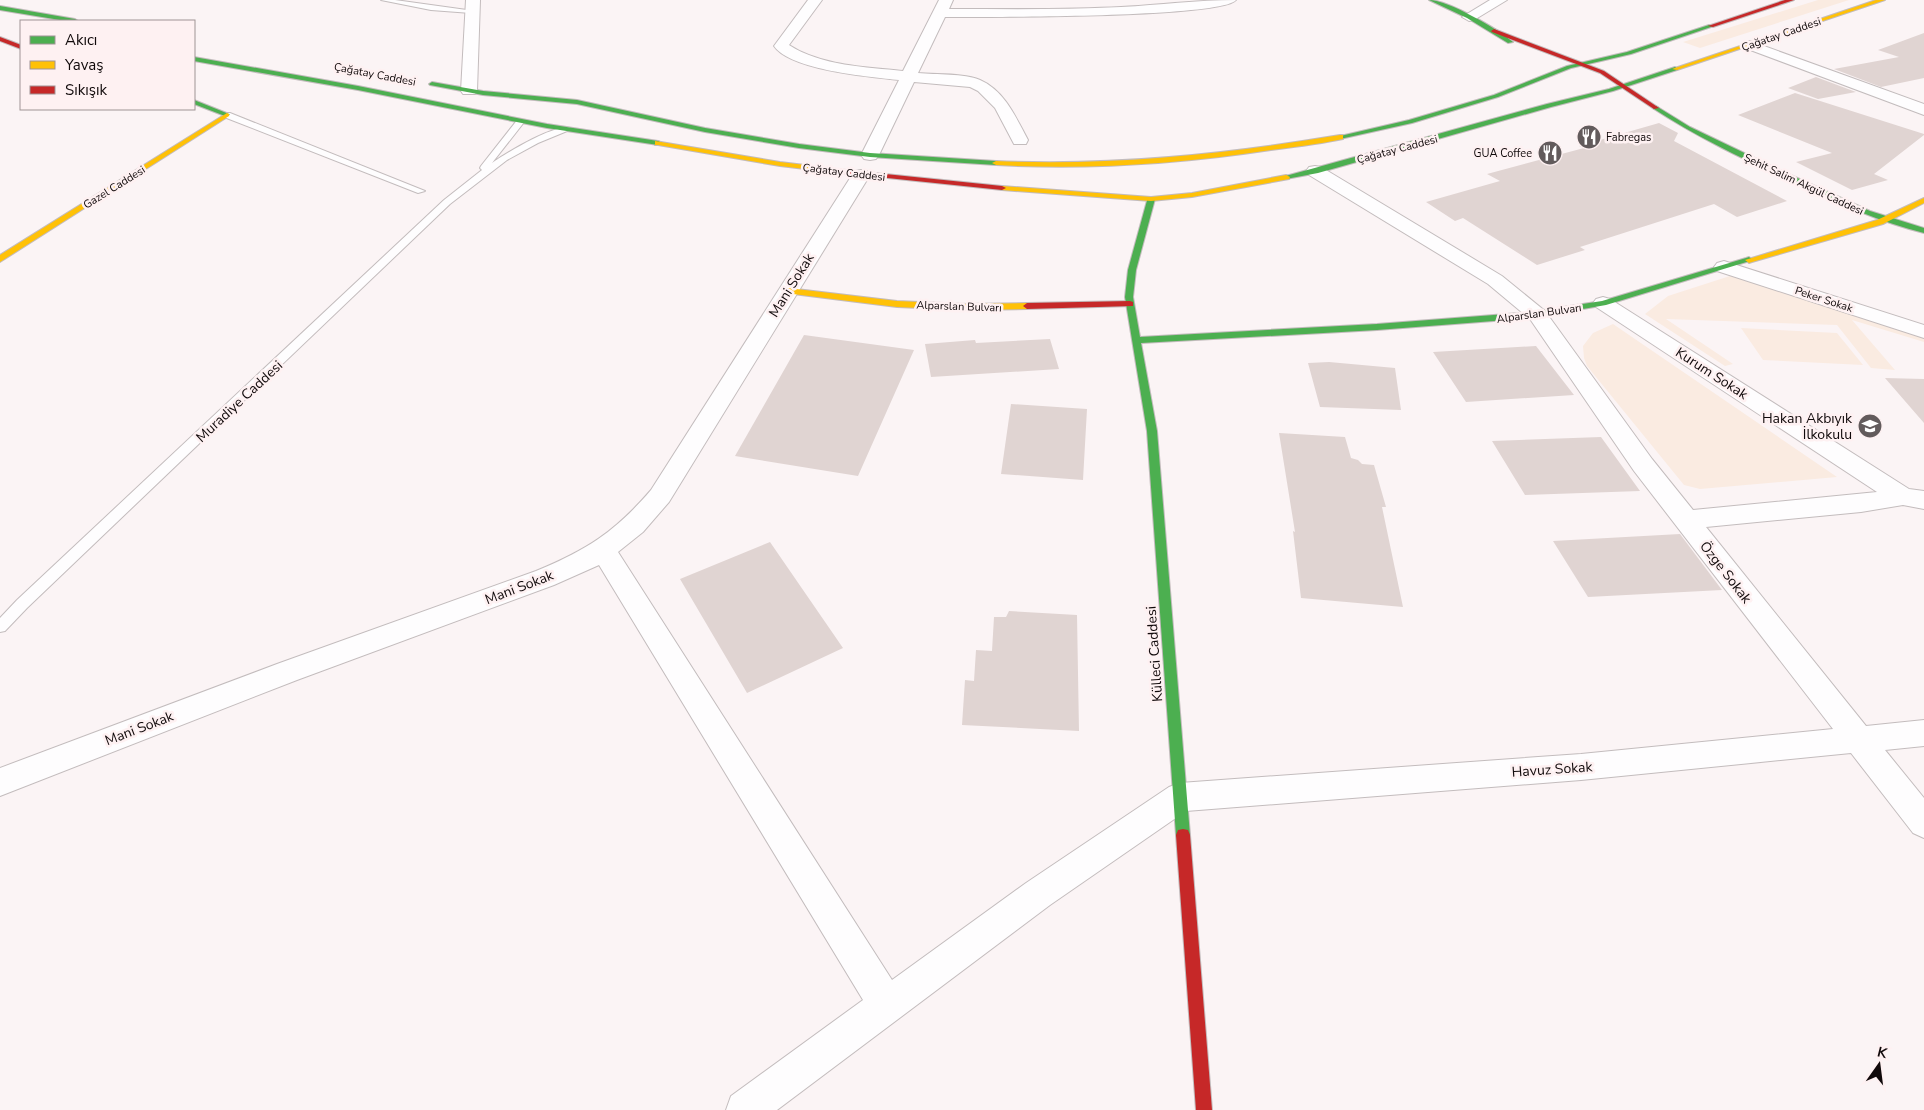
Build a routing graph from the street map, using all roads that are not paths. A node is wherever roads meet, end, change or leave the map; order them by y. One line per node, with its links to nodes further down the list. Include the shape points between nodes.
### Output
1 (384, 0): 8 (lane, via 431,8)
2 (815, 0): 20 (street, via 781,46 784,50 832,66)
3 (1229, 0): 9 (street, via 1084,13)
4 (1432, 0): 11 (main road)
5 (1500, 0): 11 (street)
6 (1790, 0): 18 (main road, Çağatay Caddesi, via 1629,53)
7 (1882, 0): 15 (main road, Çağatay Caddesi)
8 (472, 5): 25 (street)
9 (943, 6): 20 (street, Mani Sokak)
10 (0, 8): 12 (main road)
11 (1469, 17): 13 (main road)
12 (70, 20)
13 (1494, 31): 18 (main road); 19 (main road)
14 (0, 39): 16 (main road)
15 (1750, 44): 23 (main road, Çağatay Caddesi); 32 (street)
16 (20, 47)
17 (195, 60): 34 (main road, Çağatay Caddesi, via 358,88)
18 (1583, 64): 19 (main road, Çağatay Caddesi); 23 (main road)
19 (1554, 73): 21 (main road); 38 (main road, Çağatay Caddesi, via 1470,105 1377,130 1261,151)
20 (909, 75): 37 (street, via 974,83 989,91 999,102); 40 (street, Mani Sokak)
21 (1566, 81)
22 (422, 82): 25 (main road, Çağatay Caddesi)
23 (1623, 86): 26 (main road, Çağatay Caddesi); 35 (main road, Şehit Salim Akgül Caddesi)
24 (1578, 87): 26 (main road)
25 (470, 91): 28 (main road, Çağatay Caddesi)
26 (1599, 94): 27 (main road); 41 (main road, Çağatay Caddesi)
27 (1614, 99)
28 (556, 100): 31 (main road, Çağatay Caddesi); 34 (main road)
29 (195, 102): 33 (main road)
30 (1630, 104): 35 (main road, Şehit Salim Akgül Caddesi)
31 (596, 106): 36 (main road, Çağatay Caddesi, via 596,115 591,120); 40 (main road, Çağatay Caddesi, via 799,146)
32 (1924, 110)
33 (227, 115): 45 (lane); 52 (main road, Gazel Caddesi)
34 (521, 121): 36 (main road, Çağatay Caddesi); 43 (lane, Muradiye Caddesi)
35 (1688, 128): 50 (main road, Şehit Salim Akgül Caddesi)
36 (568, 129): 40 (main road, Çağatay Caddesi, via 742,158); 43 (lane, Muradiye Caddesi, via 538,140)
37 (1020, 140)
38 (1167, 161): 39 (main road, Çağatay Caddesi); 42 (main road)
39 (1107, 164): 40 (main road, Çağatay Caddesi); 47 (main road, via 1108,182)
40 (866, 165): 47 (main road, Çağatay Caddesi); 54 (street, Mani Sokak)
41 (1314, 171): 46 (main road, Çağatay Caddesi); 57 (street, via 1495,280)
42 (1182, 173)
43 (478, 176): 63 (lane, Muradiye Caddesi)
44 (1191, 182): 46 (main road)
45 (421, 191)
46 (1192, 195): 48 (main road, Çağatay Caddesi)
47 (1121, 198): 48 (main road, Çağatay Caddesi)
48 (1151, 199): 56 (main road, Külleci Caddesi, via 1132,270)
49 (1924, 200): 50 (main road, Alparslan Bulvarı)
50 (1883, 220): 51 (main road, Şehit Salim Akgül Caddesi); 53 (main road, Alparslan Bulvarı)
51 (1924, 231)
52 (1, 257)
53 (1724, 267): 55 (main road, Alparslan Bulvarı); 58 (street, Peker Sokak)
54 (788, 291): 56 (main road, Alparslan Bulvarı, via 889,303 967,307); 62 (street, Mani Sokak, via 660,496 637,524)
55 (1603, 302): 57 (main road, Alparslan Bulvarı); 60 (street, Kurum Sokak)
56 (1130, 304): 59 (main road, Külleci Caddesi)
57 (1538, 314): 59 (main road, Alparslan Bulvarı, via 1367,328); 61 (street, Özge Sokak, via 1560,350)
58 (1924, 332)
59 (1137, 340): 67 (main road, Külleci Caddesi, via 1152,430)
60 (1914, 498): 61 (street)
61 (1685, 520): 65 (street, Özge Sokak)
62 (604, 551): 66 (street, Mani Sokak, via 545,578); 69 (street)
63 (0, 627)
64 (1924, 733): 65 (street, Havuz Sokak)
65 (1858, 740): 67 (street, Havuz Sokak, via 1581,767); 68 (street, Özge Sokak)
66 (1, 780)
67 (1180, 797): 69 (street, via 1038,894); 71 (main road, Külleci Caddesi)
68 (1924, 823)
69 (887, 1005): 70 (street)
70 (745, 1110)
71 (1204, 1110)

